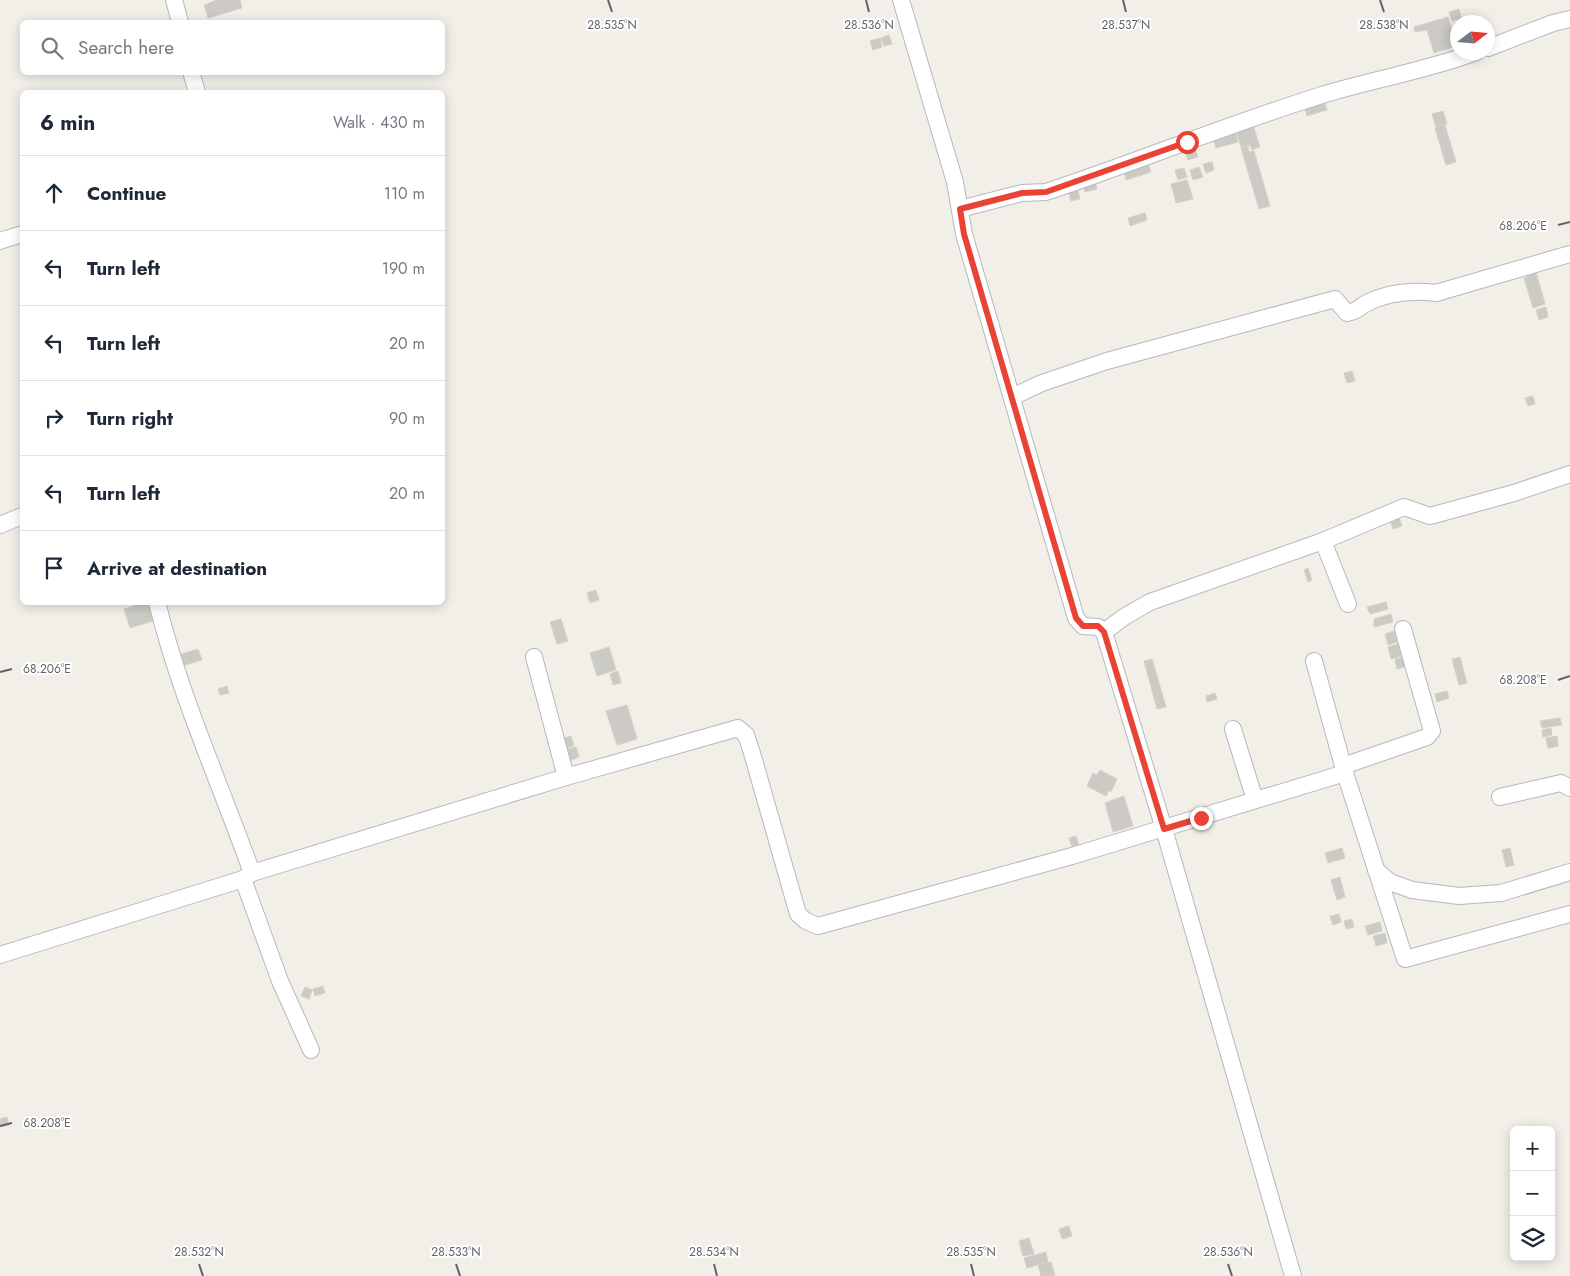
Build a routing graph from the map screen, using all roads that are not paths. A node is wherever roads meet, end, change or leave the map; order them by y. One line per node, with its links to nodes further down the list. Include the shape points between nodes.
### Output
1 (174, 0): 4 (street)
2 (901, 0): 9 (street, via 955,182)
3 (1570, 19): 5 (street)
4 (179, 20)
5 (1495, 45)
6 (1450, 59): 9 (street, via 1291,105 1046,192 1022,193)
7 (192, 75): 8 (street)
8 (196, 90)
9 (960, 209): 13 (street, via 964,234)
10 (20, 235): 11 (street)
11 (0, 241)
12 (1570, 254): 13 (street, via 1436,293 1415,290 1383,296 1364,304 1358,311 1347,313 1335,299 1327,301 1107,361)
13 (1012, 397): 22 (street, via 1076,618)
14 (1570, 474): 17 (street, via 1430,516 1404,507)
15 (20, 517): 16 (street)
16 (0, 526)
17 (1323, 542): 18 (street); 22 (street, via 1150,602)
18 (1348, 604)
19 (158, 605): 21 (street)
20 (165, 605): 21 (street)
21 (162, 625): 35 (street, via 189,712 226,801)
22 (1095, 628): 32 (street)
23 (1403, 629): 27 (street, via 1432,731 1427,737)
24 (534, 657): 28 (street)
25 (1314, 661): 27 (street)
26 (1233, 729): 31 (street)
27 (1344, 770): 31 (street); 33 (street)
28 (566, 776): 32 (street, via 738,728 746,734 798,914 818,926); 35 (street)
29 (1570, 788): 30 (street, via 1562,782)
30 (1500, 797)
31 (1255, 800): 32 (street)
32 (1164, 829): 39 (street)
33 (1376, 870): 34 (street, via 1390,882 1412,890 1459,896 1501,893); 36 (street, via 1405,959)
34 (1570, 872)
35 (248, 876): 37 (street); 38 (street, via 280,981)
36 (1570, 914)
37 (0, 955)
38 (311, 1050)
39 (1293, 1276)

